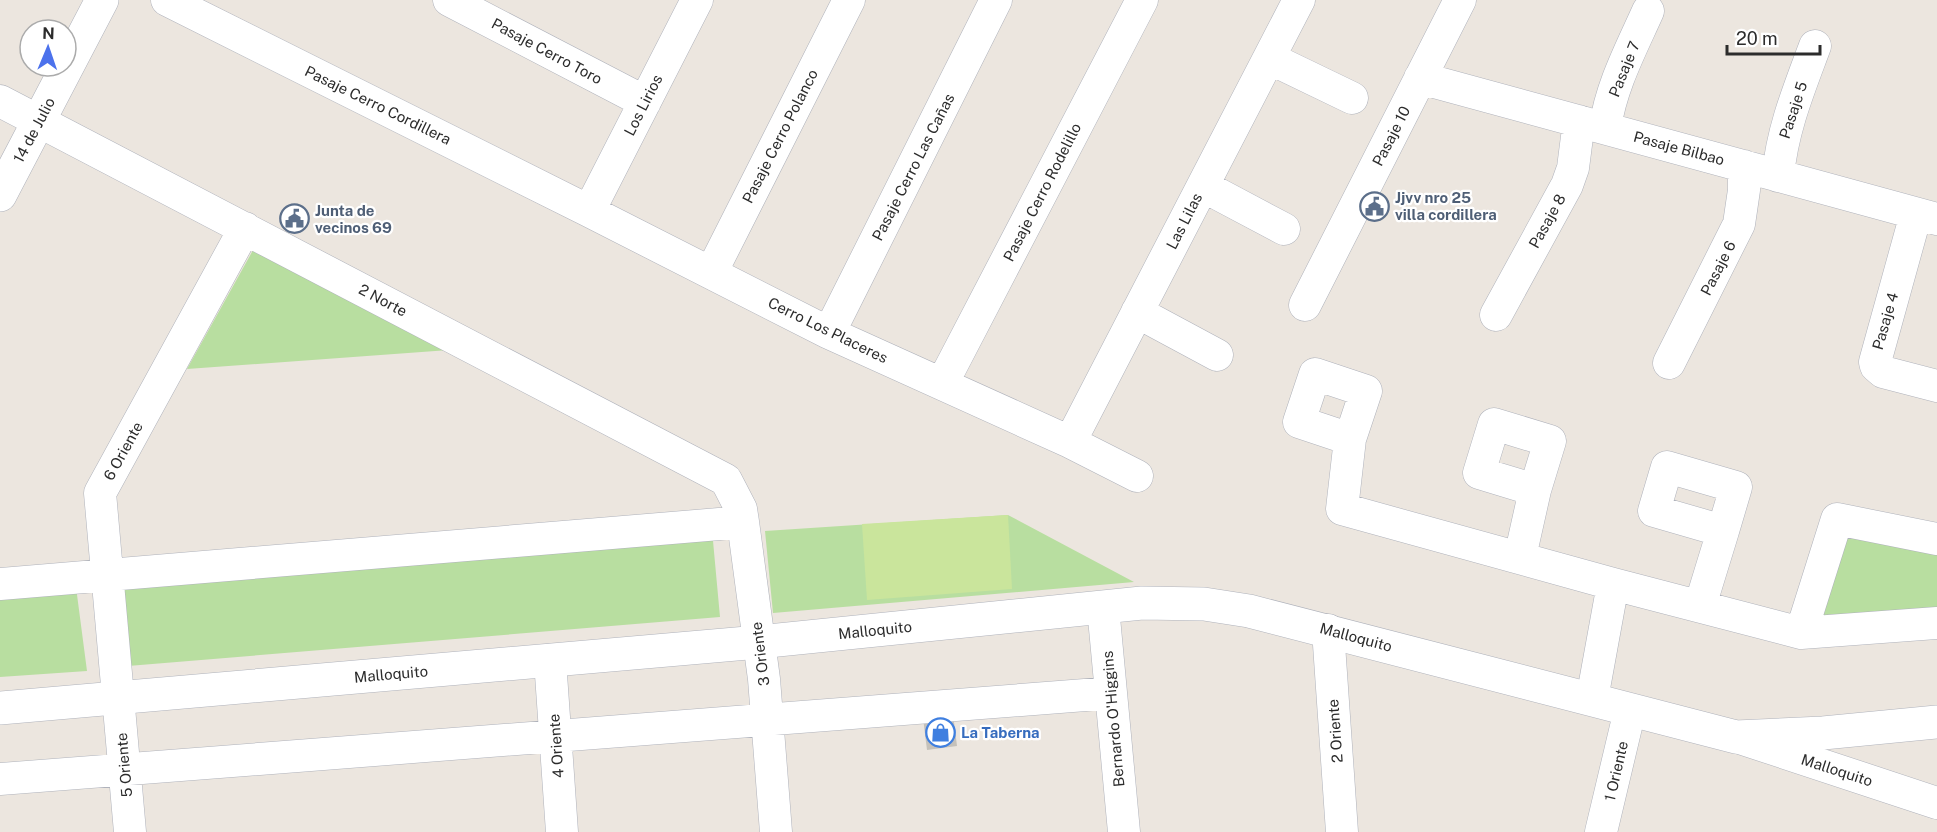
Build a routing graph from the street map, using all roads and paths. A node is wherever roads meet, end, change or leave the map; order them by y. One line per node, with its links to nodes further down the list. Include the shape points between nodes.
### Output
1 (102, 0): 17 (street, 14 de Julio)
2 (167, 0): 23 (street, Pasaje Cerro Cordillera)
3 (449, 0): 16 (street, Pasaje Cerro Toro)
4 (697, 0): 16 (street, Los Lirios)
5 (849, 0): 27 (street, Pasaje Cerro Polanco)
6 (996, 0): 31 (street, Pasaje Cerro Las Cañas)
7 (1142, 0): 34 (street, Pasaje Cerro Rodelillo)
8 (1299, 0): 12 (street, Las Lilas)
9 (1460, 0): 13 (street, Pasaje 10)
10 (1648, 11): 18 (street, Pasaje 7, via 1617,79 1609,107)
11 (1815, 46): 20 (street, Pasaje 5, via 1786,122)
12 (1269, 58): 14 (street); 21 (street, Las Lilas)
13 (1420, 78): 18 (street, Pasaje Bilbao); 28 (street, Pasaje 10)
14 (1352, 98)
15 (0, 101): 17 (street, 2 Norte)
16 (645, 102): 23 (street, Los Lirios)
17 (39, 121): 22 (street, 14 de Julio); 25 (street, 2 Norte)
18 (1592, 124): 19 (street, Pasaje Bilbao); 30 (street, Pasaje 8, via 1567,185)
19 (1744, 166): 20 (street, Pasaje Bilbao); 33 (street, Pasaje 6, via 1739,224)
20 (1778, 176): 24 (street, Pasaje Bilbao)
21 (1203, 186): 26 (street); 29 (street, Las Lilas)
22 (0, 195)
23 (589, 211): 27 (street, Cerro Los Placeres)
24 (1927, 216): 35 (street, Pasaje 4, via 1875,362 1883,372)
25 (245, 228): 39 (street, 2 Norte); 45 (street, 6 Oriente, via 100,493)
26 (1284, 229)
27 (711, 273): 31 (street, Cerro Los Placeres)
28 (1305, 305)
29 (1137, 312): 32 (street); 37 (street, Las Lilas)
30 (1496, 315)
31 (830, 333): 34 (street, Cerro Los Placeres)
32 (1217, 355)
33 (1669, 363)
34 (942, 384): 37 (street, Cerro Los Placeres)
35 (1937, 386)
36 (1350, 439): 44 (street, via 1342,509)
37 (1070, 442): 38 (street, Cerro Los Placeres)
38 (1137, 476)
39 (726, 480): 41 (street, 3 Oriente, via 741,509)
40 (1535, 489): 44 (street)
41 (743, 522): 45 (street); 53 (street, 3 Oriente)
42 (1724, 531): 48 (street)
43 (1937, 539): 52 (street, via 1837,519)
44 (1520, 557): 47 (street)
45 (107, 574): 46 (street); 56 (street, 6 Oriente)
46 (0, 584)
47 (1613, 584): 48 (street); 57 (street)
48 (1700, 606): 52 (street)
49 (1103, 607): 51 (street, Malloquito, via 1204,604 1249,610); 53 (street, Malloquito); 55 (street, Bernardo O'Higgins)
50 (1937, 624): 52 (street)
51 (1328, 630): 57 (street, Malloquito); 71 (street, 2 Oriente)
52 (1801, 633)
53 (759, 642): 54 (street, Malloquito); 60 (street, 3 Oriente)
54 (550, 660): 56 (street, Malloquito); 62 (street, 4 Oriente)
55 (1111, 693): 60 (street); 70 (street, Bernardo O'Higgins)
56 (119, 698): 58 (street, Malloquito); 64 (street, 5 Oriente)
57 (1592, 699): 59 (street, Malloquito)
58 (0, 708)
59 (1630, 710): 63 (street, Malloquito); 72 (street, 1 Oriente)
60 (767, 720): 62 (street); 69 (street, 3 Oriente)
61 (1937, 722): 63 (street, Malloquito)
62 (555, 736): 64 (street); 68 (street, 4 Oriente)
63 (1736, 737): 66 (street, Malloquito)
64 (125, 770): 65 (street); 67 (street, 5 Oriente)
65 (0, 779)
66 (1937, 803)
67 (130, 832)
68 (562, 832)
69 (776, 832)
70 (1124, 832)
71 (1342, 832)
72 (1601, 832)

